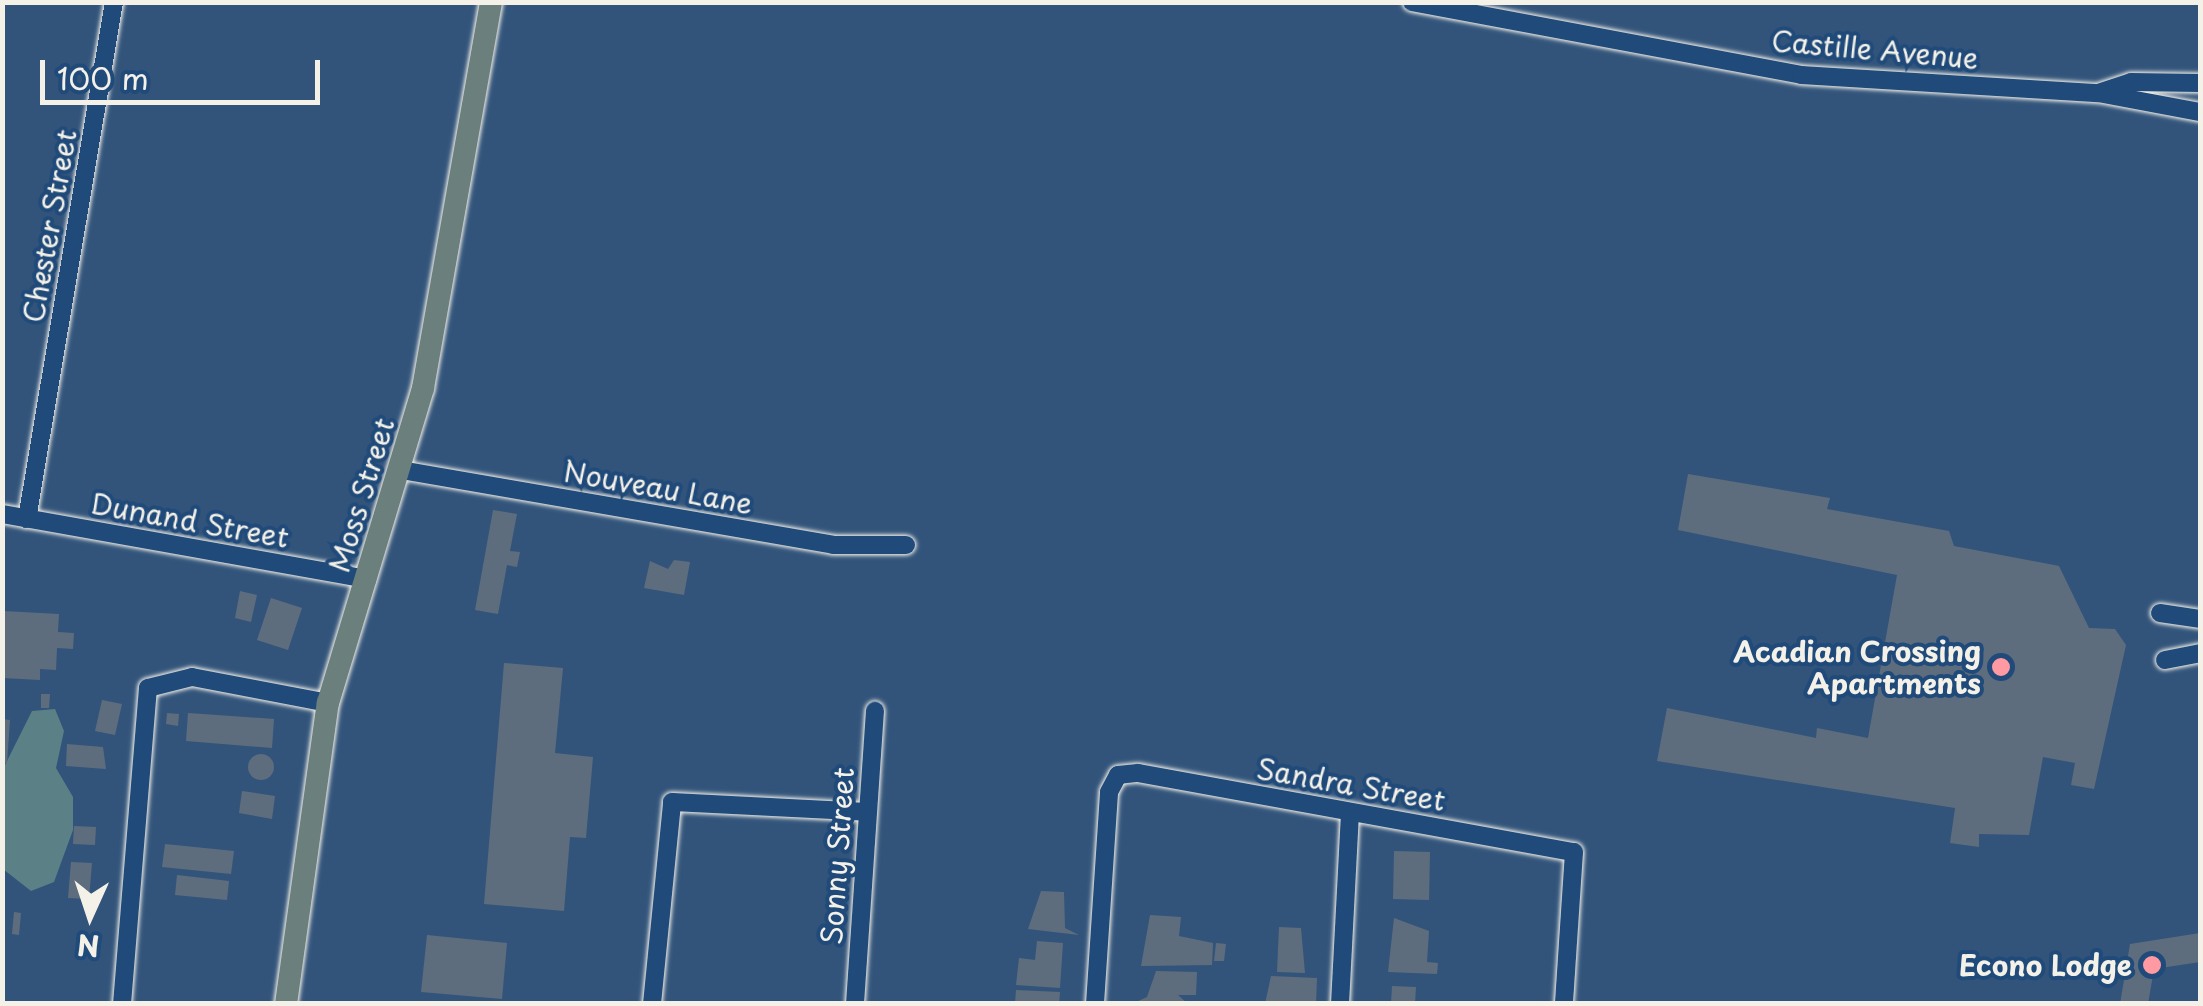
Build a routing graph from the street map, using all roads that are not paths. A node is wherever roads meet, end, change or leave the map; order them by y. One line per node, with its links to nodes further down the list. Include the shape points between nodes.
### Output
1 (114, 2): 9 (street, Chester Street)
2 (492, 2): 7 (main road, Moss Street)
3 (1412, 2): 5 (street, Castille Avenue, via 1801,75)
4 (2200, 84): 5 (street, Castille Avenue, via 2132,82)
5 (2098, 93): 6 (street, Castille Avenue)
6 (2200, 112)
7 (401, 470): 10 (street, Nouveau Lane, via 833,545); 11 (main road, Moss Street)
8 (2, 514): 9 (street, Dunand Street)
9 (27, 519): 11 (street, Dunand Street)
10 (906, 545)
11 (368, 579): 16 (main road, Moss Street)
12 (2160, 613): 13 (street)
13 (2200, 619)
14 (2200, 653): 15 (street)
15 (2164, 660)
16 (328, 703): 20 (street, via 192,678 148,688); 21 (main road, Moss Street)
17 (874, 712): 18 (street, Sonny Street)
18 (868, 812): 22 (street, via 672,802); 23 (street, Sonny Street)
19 (1350, 812): 24 (street, Sandra Street, via 1118,774 1109,792); 25 (street); 26 (street, Sandra Street, via 1574,852)
20 (122, 1004)
21 (286, 1004)
22 (652, 1004)
23 (855, 1004)
24 (1095, 1004)
25 (1340, 1004)
26 (1564, 1004)

